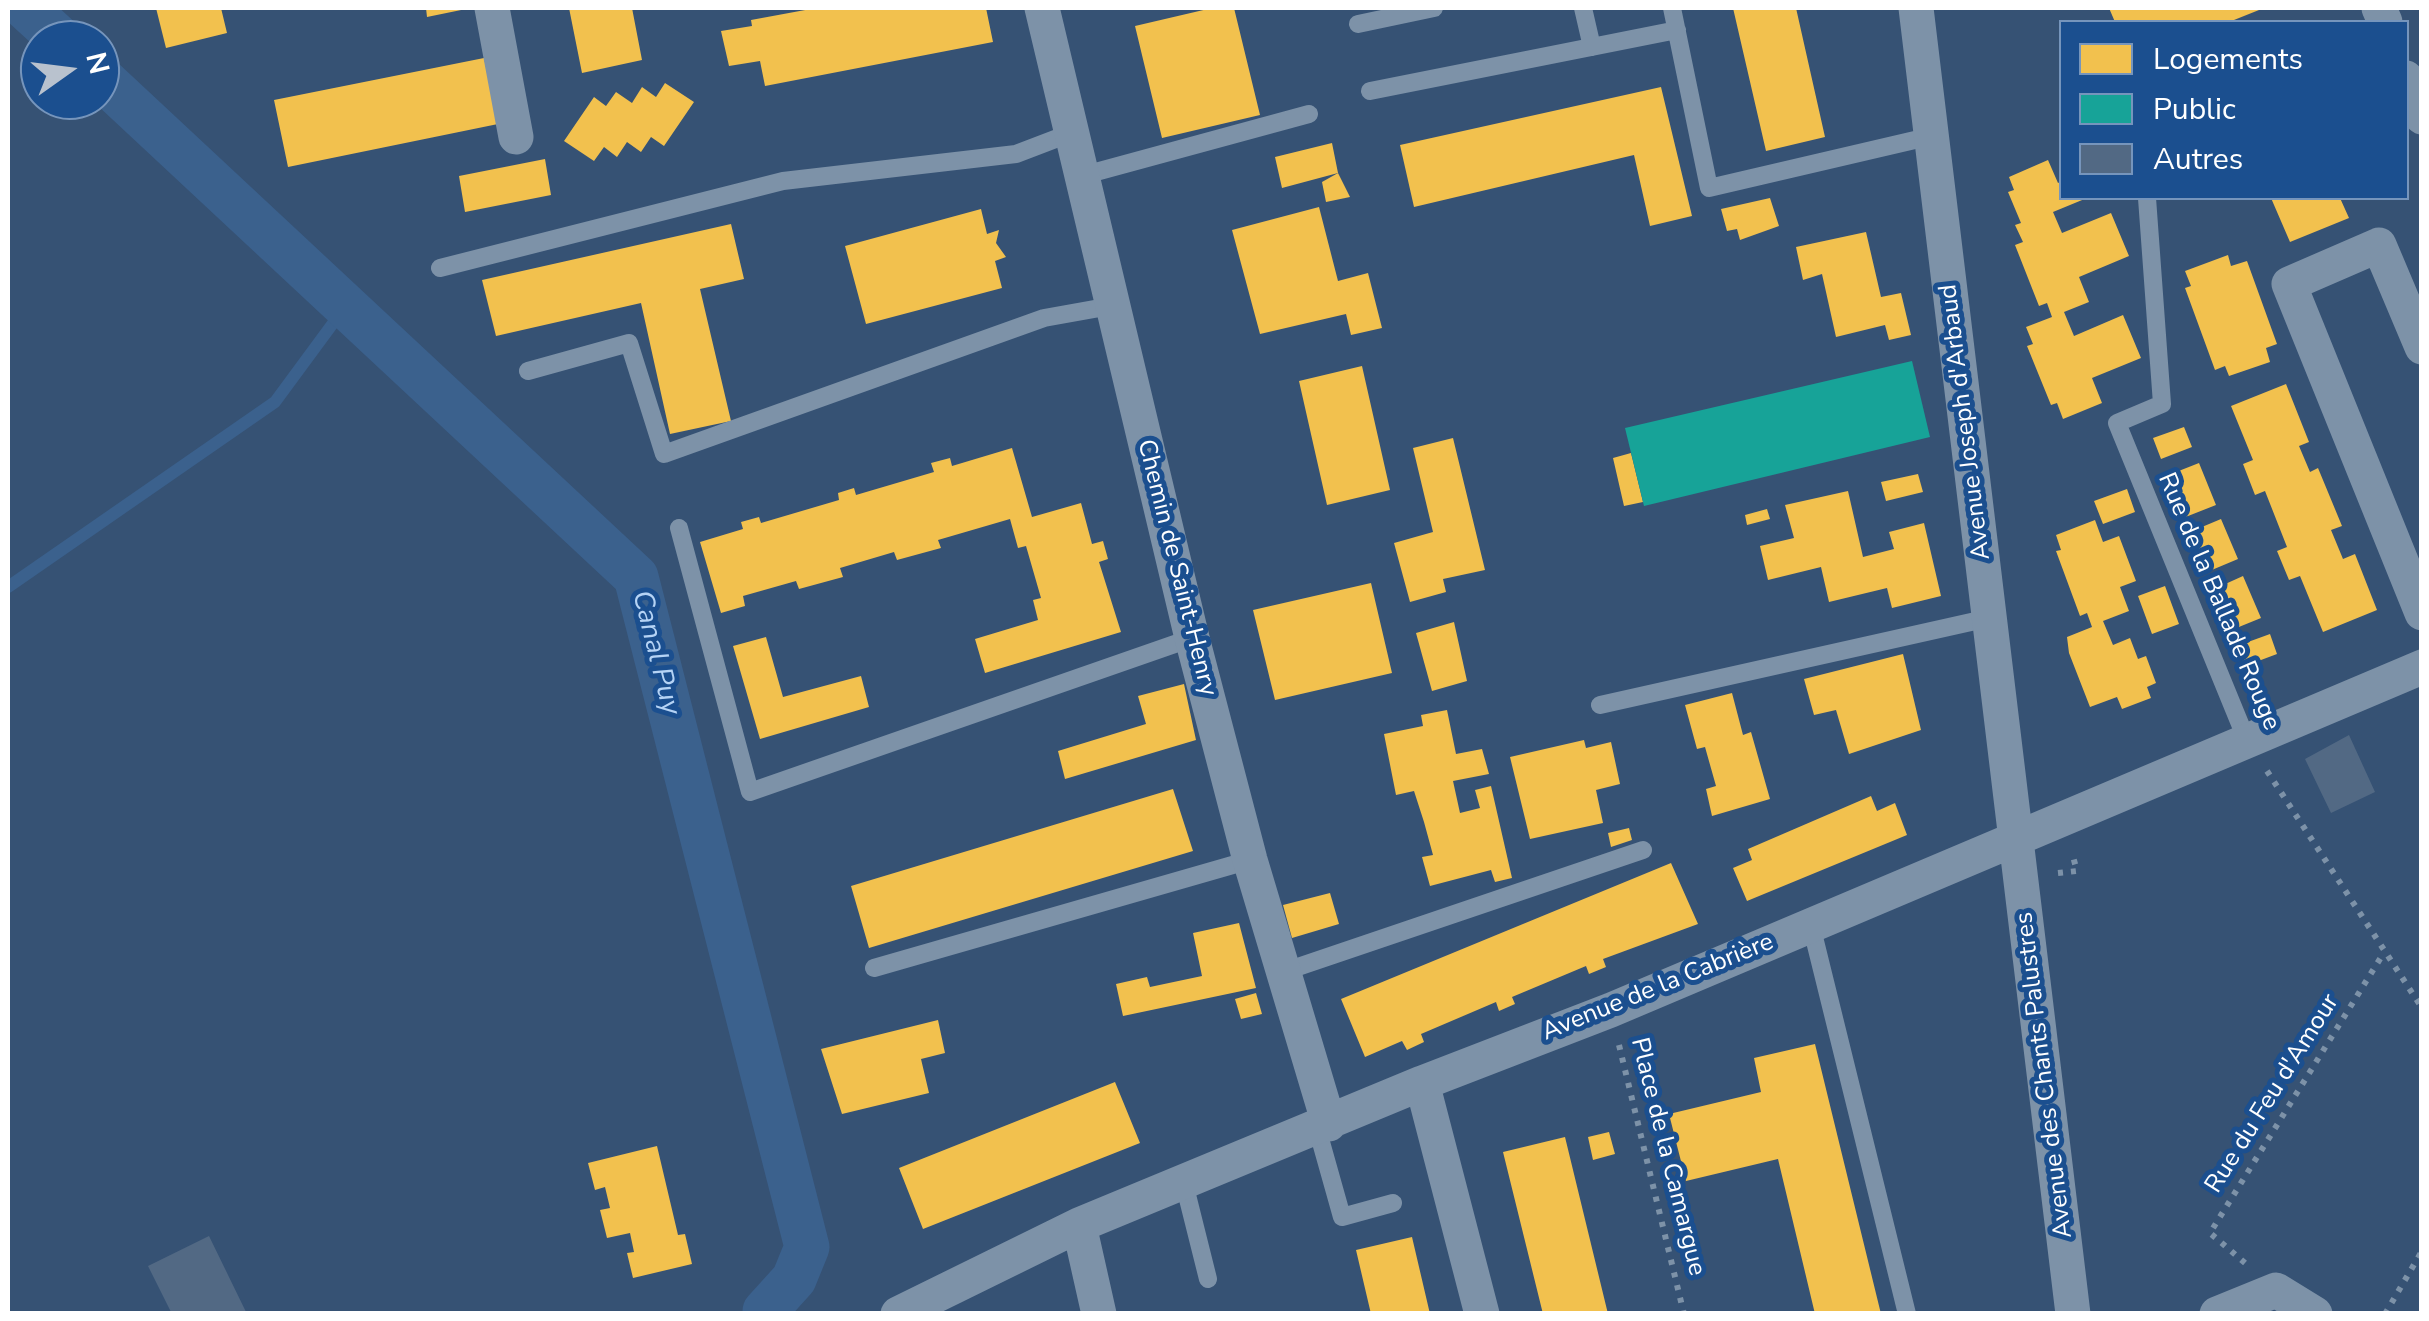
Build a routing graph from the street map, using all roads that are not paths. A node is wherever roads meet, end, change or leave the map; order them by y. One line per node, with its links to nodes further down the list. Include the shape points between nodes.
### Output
1 (492, 8): 16 (street)
2 (1042, 8): 14 (street, Chemin de Saint-Henry)
3 (1434, 8): 7 (lane)
4 (1582, 8): 9 (lane)
5 (1672, 8): 8 (lane)
6 (1916, 8): 15 (street, Avenue Joseph d'Arbaud)
7 (1358, 24)
8 (1676, 30): 9 (lane); 15 (lane, via 1710,188)
9 (1592, 47): 11 (lane)
10 (2409, 85): 13 (street)
11 (1370, 92)
12 (1308, 114): 17 (lane)
13 (2422, 117)
14 (1071, 133): 17 (street, Chemin de Saint-Henry); 19 (lane, via 1016,154 783,181)
15 (1932, 136): 25 (street, Avenue Joseph d'Arbaud)
16 (516, 138)
17 (1081, 176): 20 (street, Chemin de Saint-Henry)
18 (2147, 200): 29 (lane, Rue de la Ballade Rouge, via 2162,404 2117,423)
19 (440, 268)
20 (1112, 306): 22 (lane, via 1044,318 664,454 629,343); 26 (street, Chemin de Saint-Henry)
21 (2422, 348): 24 (street, via 2379,245 2289,284)
22 (528, 371)
23 (679, 528): 26 (lane, via 750,792)
24 (2422, 612)
25 (1989, 618): 28 (lane); 30 (street, Avenue Joseph d'Arbaud)
26 (1192, 638): 32 (street, Chemin de Saint-Henry)
27 (2422, 668): 29 (street, Avenue de la Cabrière)
28 (1600, 705)
29 (2247, 740): 30 (street, Avenue de la Cabrière)
30 (2016, 837): 33 (street, Avenue de la Cabrière); 46 (street, Avenue des Chants Palustres)
31 (1643, 850): 35 (lane)
32 (1250, 860): 34 (lane); 35 (street, Chemin de Saint-Henry)
33 (1811, 925): 36 (street, Avenue de la Cabrière); 45 (lane)
34 (874, 968)
35 (1283, 972): 37 (street, Chemin de Saint-Henry)
36 (1422, 1082): 37 (street, Avenue de la Cabrière); 44 (street)
37 (1323, 1126): 38 (street, Avenue de la Cabrière); 39 (lane, via 1342,1217)
38 (1184, 1183): 40 (street, Avenue de la Cabrière); 41 (lane)
39 (1393, 1203)
40 (1079, 1225): 42 (street, Avenue de la Cabrière); 43 (street)
41 (1208, 1279)
42 (898, 1314)
43 (1099, 1314)
44 (1482, 1314)
45 (1907, 1314)
46 (2072, 1314)
47 (2217, 1314): 48 (street, via 2276,1290)
48 (2315, 1314)

